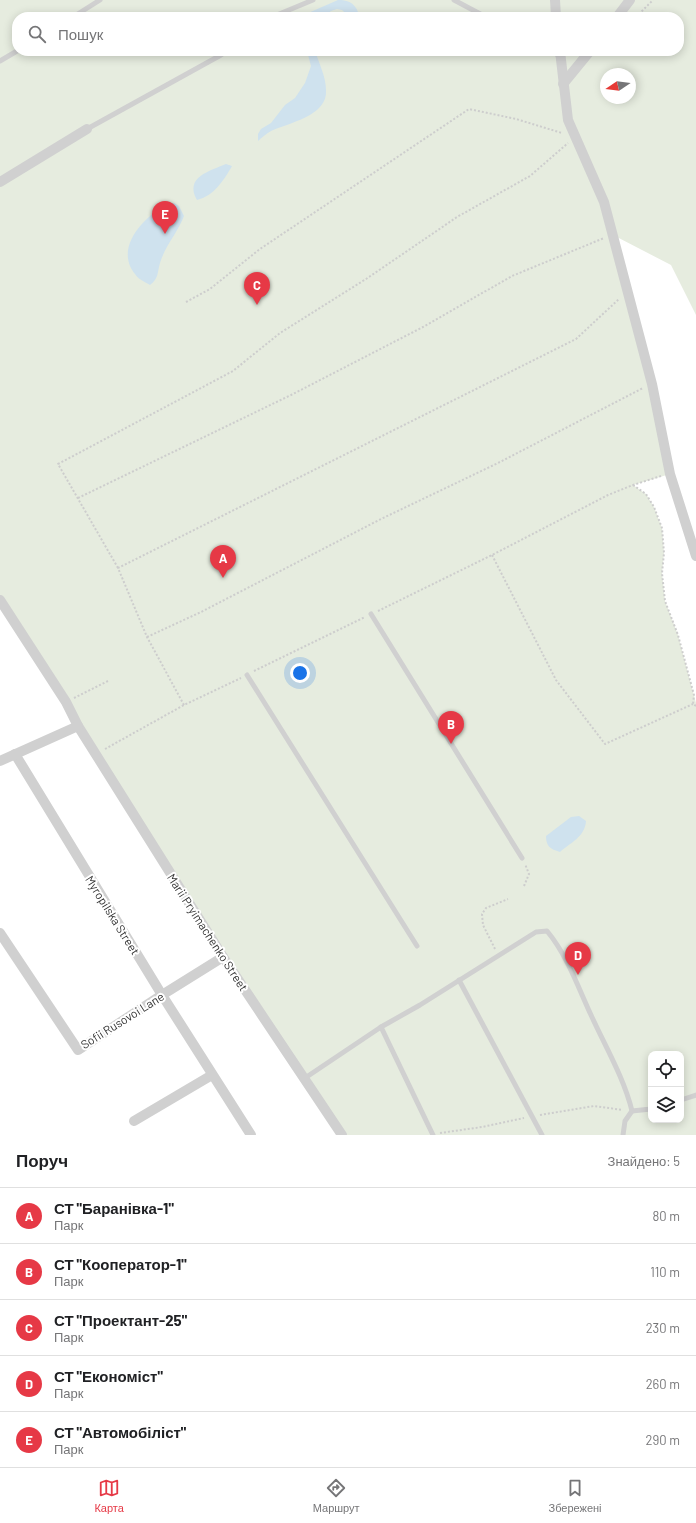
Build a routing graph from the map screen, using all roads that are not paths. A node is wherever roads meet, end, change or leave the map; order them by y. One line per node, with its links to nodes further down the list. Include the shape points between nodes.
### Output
1 (100, 0): 6 (lane)
2 (313, 0): 7 (lane)
3 (454, 0): 8 (lane)
4 (555, 0): 9 (street)
5 (630, 0): 10 (street)
6 (80, 12)
7 (284, 12)
8 (477, 12)
9 (556, 12)
10 (621, 12)
11 (12, 54): 15 (lane)
12 (222, 56): 17 (lane)
13 (560, 56): 16 (street)
14 (586, 56): 16 (street)
15 (0, 61)
16 (563, 84): 19 (street, via 568,120 604,202 652,384 670,474)
17 (87, 129): 18 (street)
18 (0, 182)
19 (696, 556)
20 (0, 600): 23 (street, Marii Pryimachenko Street, via 66,702)
21 (371, 614): 26 (lane)
22 (247, 675): 28 (lane)
23 (78, 726): 24 (street); 29 (street, Marii Pryimachenko Street)
24 (15, 754): 25 (street); 31 (street, Myropilska Street)
25 (0, 761)
26 (522, 858)
27 (0, 933): 31 (street, Sofii Rusovoi Lane, via 78,1050)
28 (417, 946)
29 (223, 957): 31 (street, Sofii Rusovoi Lane); 34 (street, Marii Pryimachenko Street)
30 (459, 980): 32 (lane); 38 (lane, via 536,932 547,931 567,962 620,1077); 43 (lane)
31 (162, 995): 33 (street, Myropilska Street)
32 (381, 1027): 34 (lane); 42 (lane)
33 (212, 1075): 39 (street); 40 (street, Myropilska Street)
34 (305, 1078): 41 (street, Marii Pryimachenko Street)
35 (696, 1095): 36 (lane)
36 (684, 1099)
37 (648, 1109): 38 (lane)
38 (632, 1111): 44 (lane, via 625,1121)
39 (134, 1121)
40 (251, 1135)
41 (342, 1135)
42 (433, 1135)
43 (542, 1135)
44 (623, 1135)

